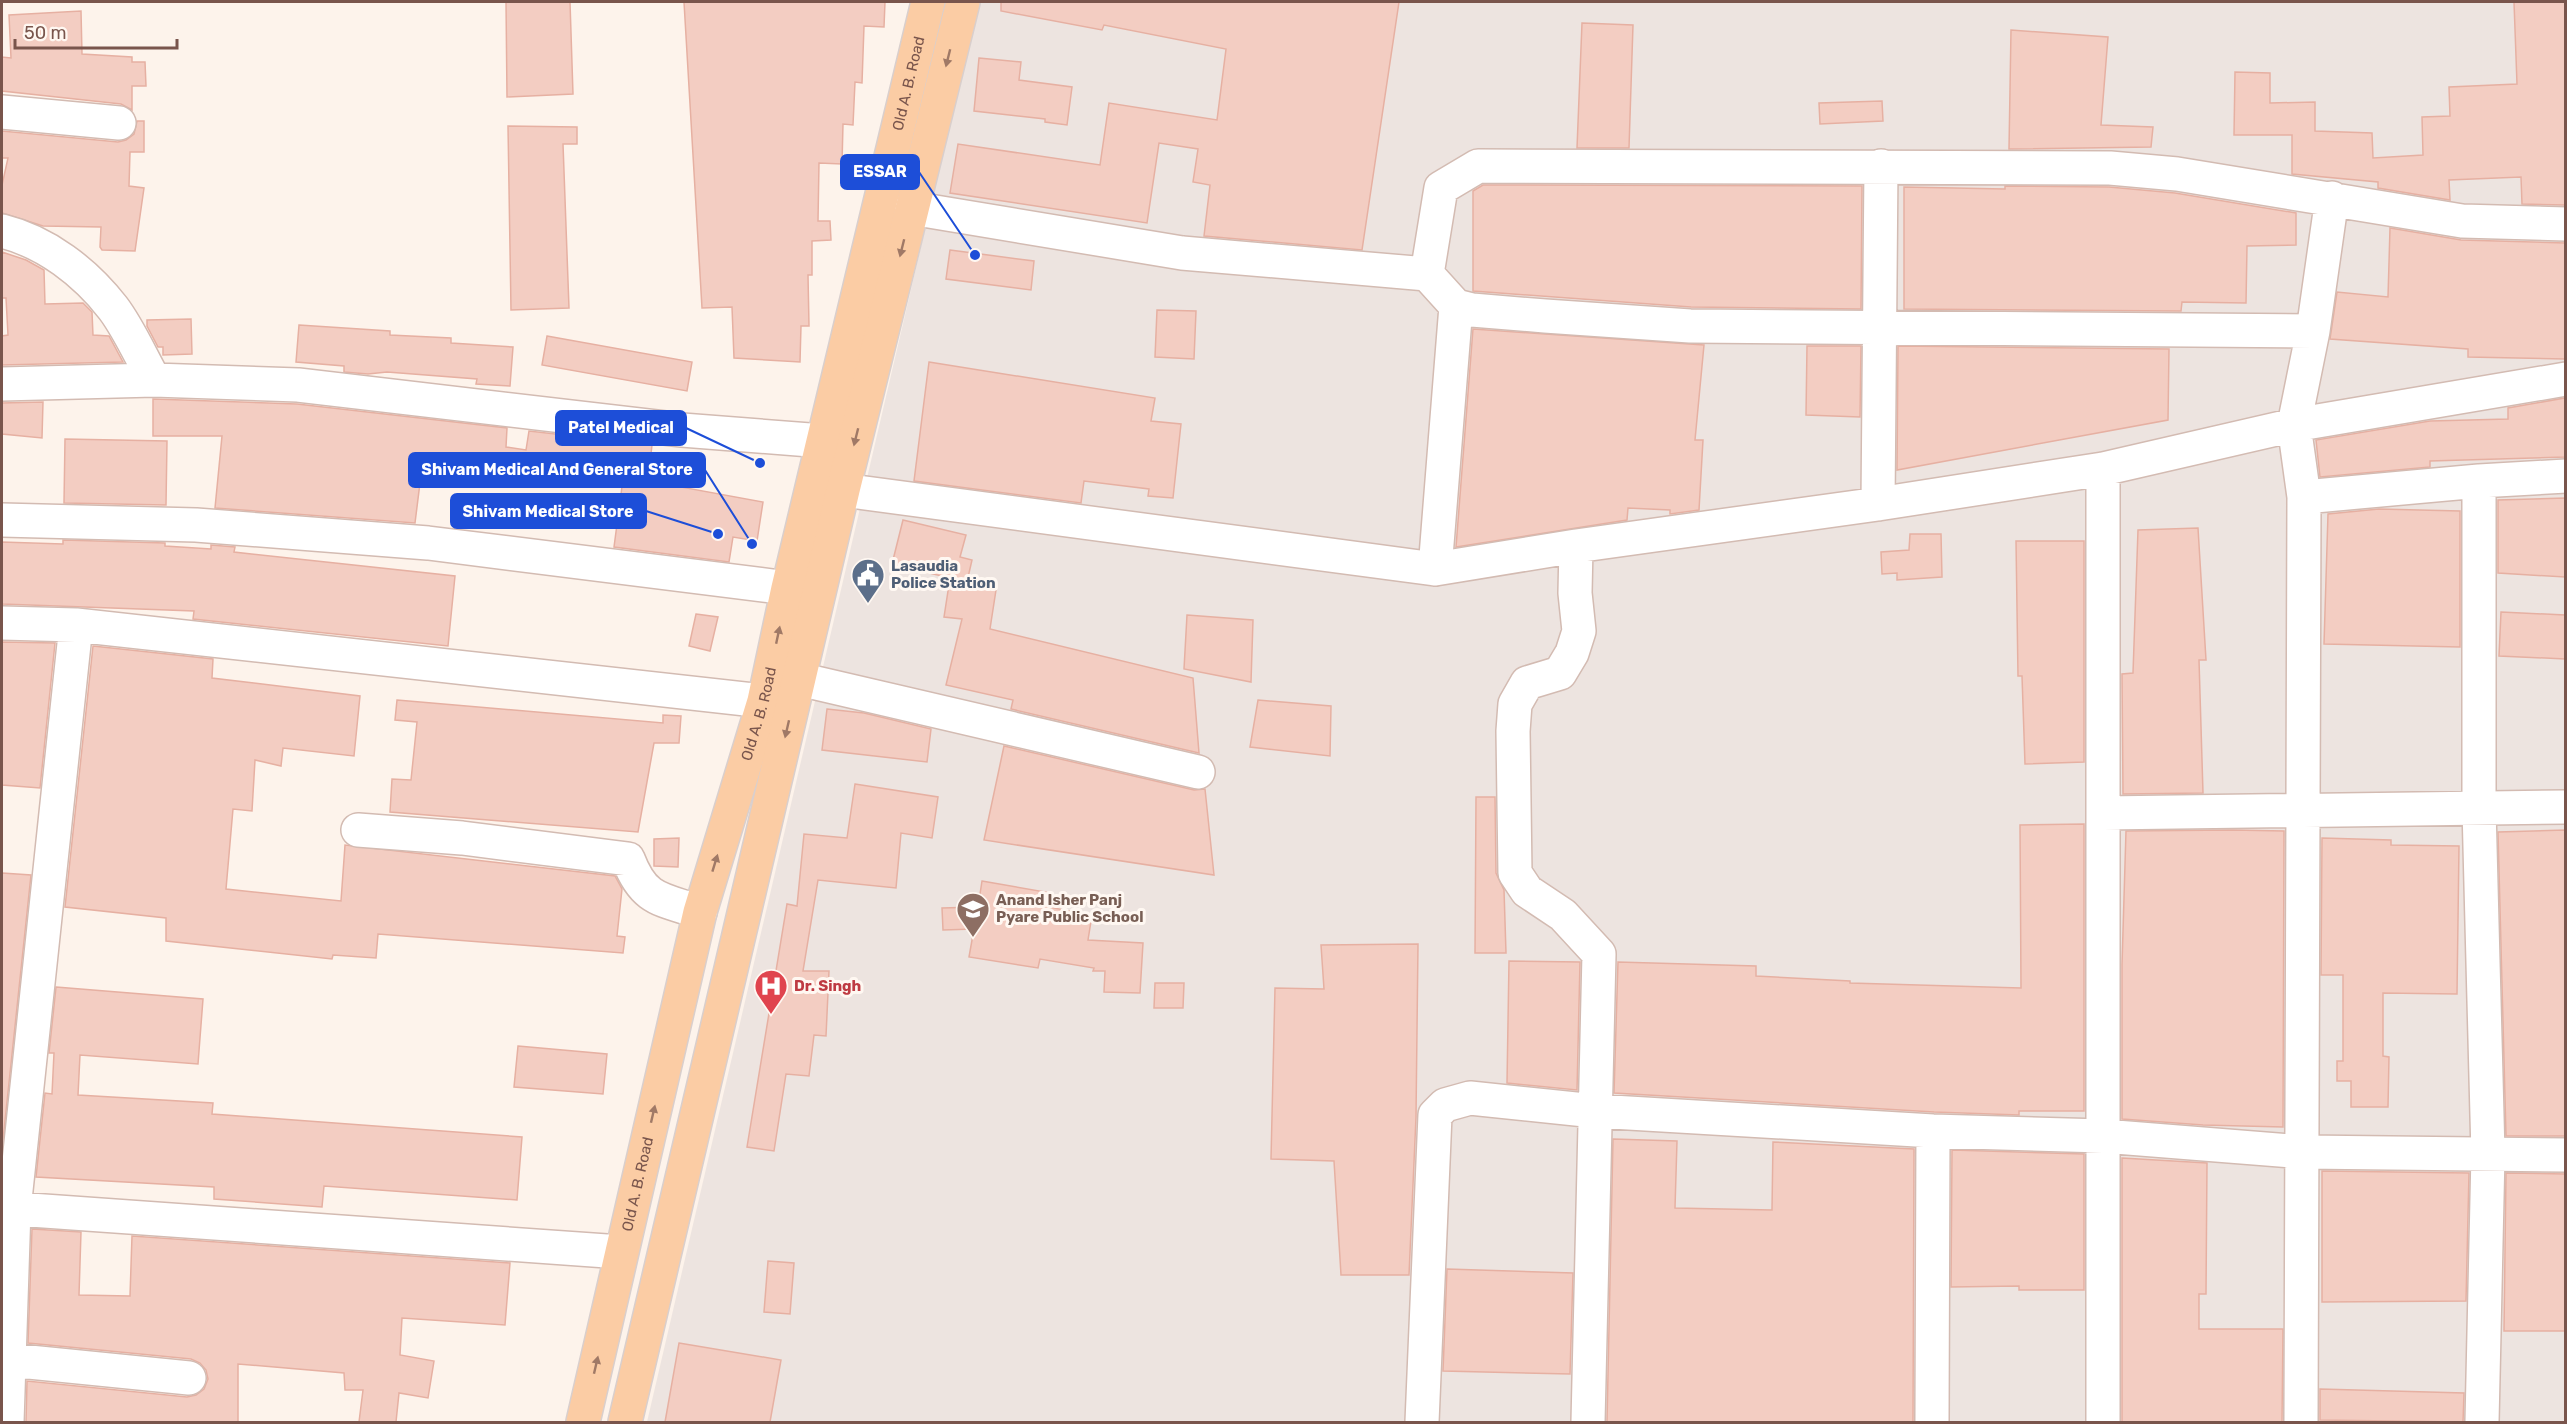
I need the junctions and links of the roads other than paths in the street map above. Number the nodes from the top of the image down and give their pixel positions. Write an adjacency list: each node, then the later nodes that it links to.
1 (928, 2): 18 (main road, Old A. B. Road)
2 (963, 2): 7 (main road, Old A. B. Road, one-way to 7)
3 (2, 112): 4 (street)
4 (118, 123)
5 (1881, 166): 6 (street); 10 (street); 12 (street)
6 (2332, 198): 8 (street); 13 (street)
7 (911, 208): 10 (street); 22 (main road, Old A. B. Road, one-way to 22)
8 (2565, 224)
9 (2, 231): 15 (street)
10 (1427, 274): 11 (street)
11 (1456, 306): 12 (street); 27 (street)
12 (1881, 327): 13 (street); 24 (street)
13 (2313, 331): 17 (street)
14 (2565, 379): 17 (street)
15 (154, 380): 16 (street); 18 (street)
16 (2, 384)
17 (2294, 425): 19 (street); 23 (street)
18 (823, 441): 28 (main road, Old A. B. Road)
19 (2103, 469): 24 (street); 37 (street)
20 (2565, 476): 21 (street)
21 (2479, 481): 23 (street); 35 (street)
22 (843, 490): 27 (street); 31 (main road, Old A. B. Road)
23 (2304, 497): 36 (street)
24 (1878, 504): 26 (street)
25 (2, 520): 28 (street)
26 (1576, 546): 27 (street); 40 (street)
27 (1435, 569)
28 (788, 588): 32 (main road, Old A. B. Road, one-way to 28)
29 (2, 623): 30 (street)
30 (76, 625): 32 (street); 46 (street)
31 (799, 679): 33 (street); 52 (main road, Old A. B. Road, one-way to 52)
32 (764, 701): 39 (main road, Old A. B. Road, one-way to 32)
33 (1198, 772)
34 (2565, 807): 35 (street)
35 (2480, 808): 36 (street); 44 (street)
36 (2303, 811): 37 (street); 43 (street)
37 (2103, 813): 42 (street)
38 (358, 830): 39 (street)
39 (700, 912): 47 (main road, Old A. B. Road, one-way to 39)
40 (1594, 1111): 41 (street); 53 (street); 54 (street)
41 (1933, 1131): 42 (street); 55 (street)
42 (2103, 1136): 43 (street); 56 (street)
43 (2304, 1152): 44 (street); 57 (street)
44 (2488, 1154): 45 (street); 58 (street)
45 (2565, 1155)
46 (8, 1209): 47 (street); 48 (street)
47 (621, 1252): 51 (main road, Old A. B. Road, one-way to 47)
48 (9, 1360): 49 (street); 50 (street)
49 (189, 1378)
50 (7, 1422)
51 (583, 1422)
52 (625, 1422)
53 (1422, 1422)
54 (1587, 1422)
55 (1932, 1422)
56 (2103, 1422)
57 (2301, 1422)
58 (2482, 1422)

